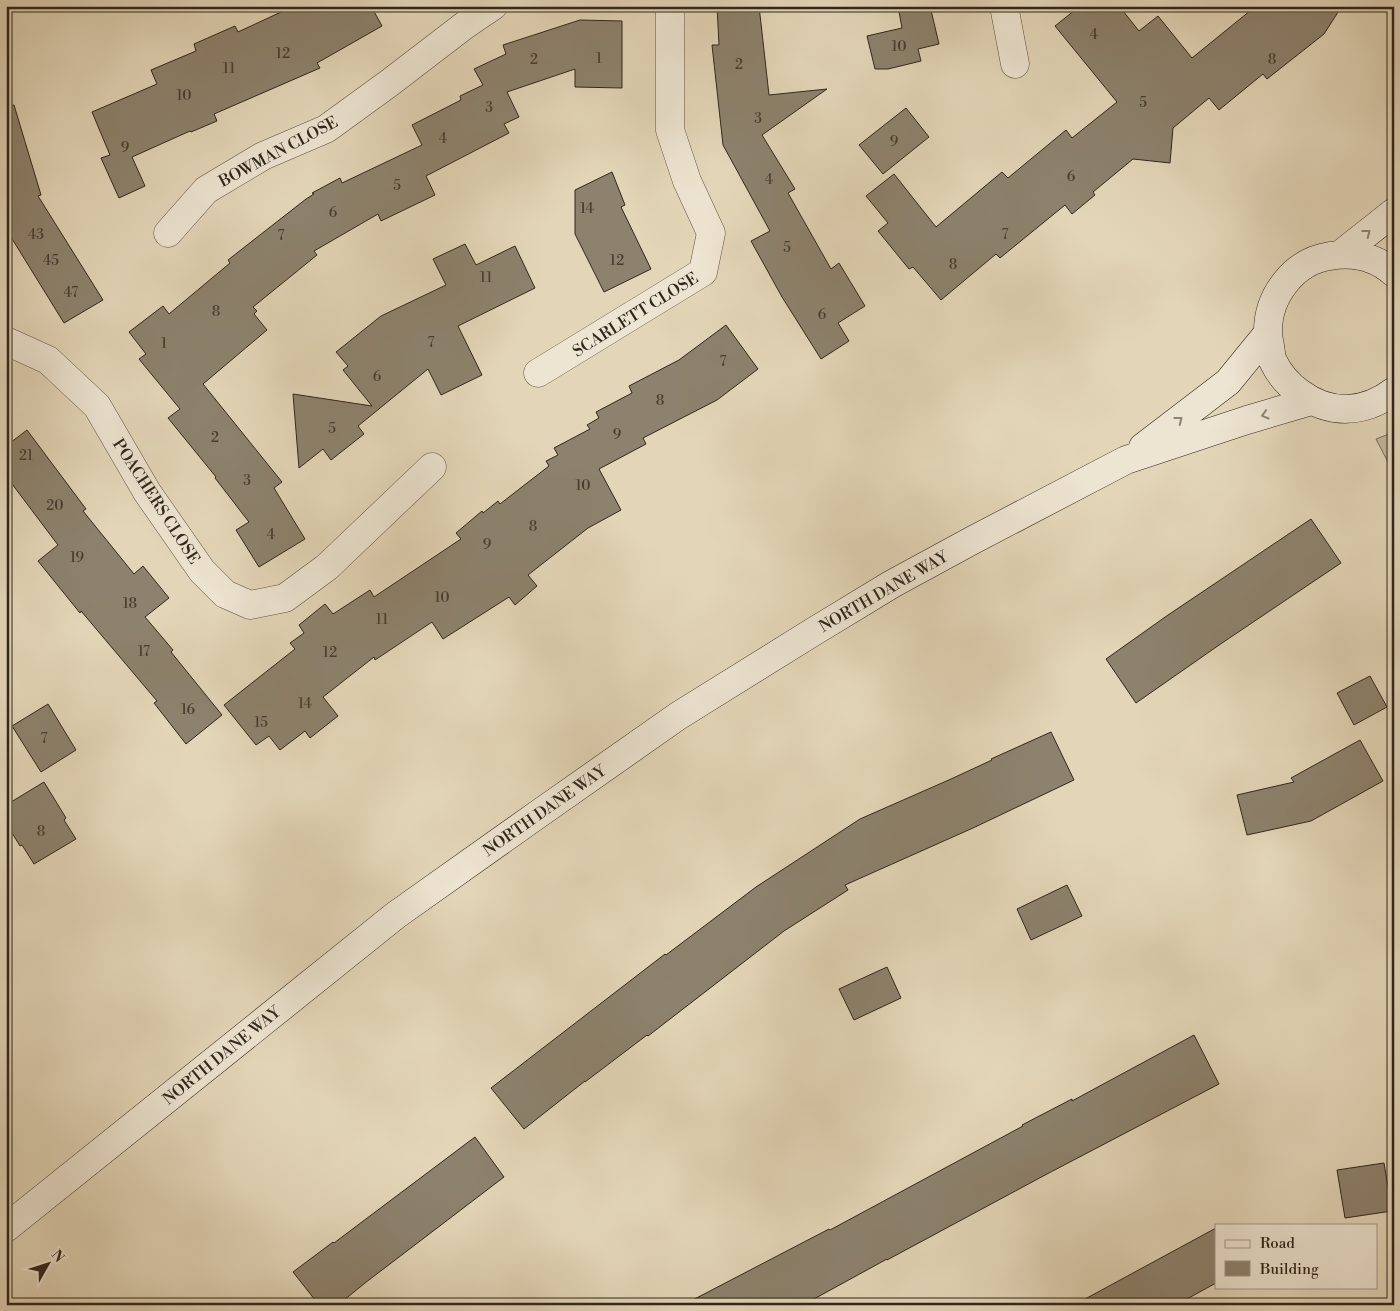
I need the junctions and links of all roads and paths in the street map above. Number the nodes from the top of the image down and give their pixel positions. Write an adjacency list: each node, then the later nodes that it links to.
1 (493, 6): 6 (street, BOWMAN CLOSE)
2 (670, 6): 11 (street, SCARLETT CLOSE)
3 (1004, 6): 4 (street)
4 (1015, 64)
5 (1394, 212): 7 (street, one-way to 5)
6 (168, 233)
7 (1341, 254): 8 (street); 9 (street)
8 (1394, 273)
9 (1268, 333): 13 (street); 14 (street, NORTH DANE WAY, one-way to 9)
10 (6, 341): 15 (street, POACHERS CLOSE)
11 (538, 373)
12 (1394, 391): 13 (street)
13 (1311, 401): 14 (street, NORTH DANE WAY, one-way to 14)
14 (1126, 460): 16 (street, NORTH DANE WAY)
15 (432, 468)
16 (6, 1228)

